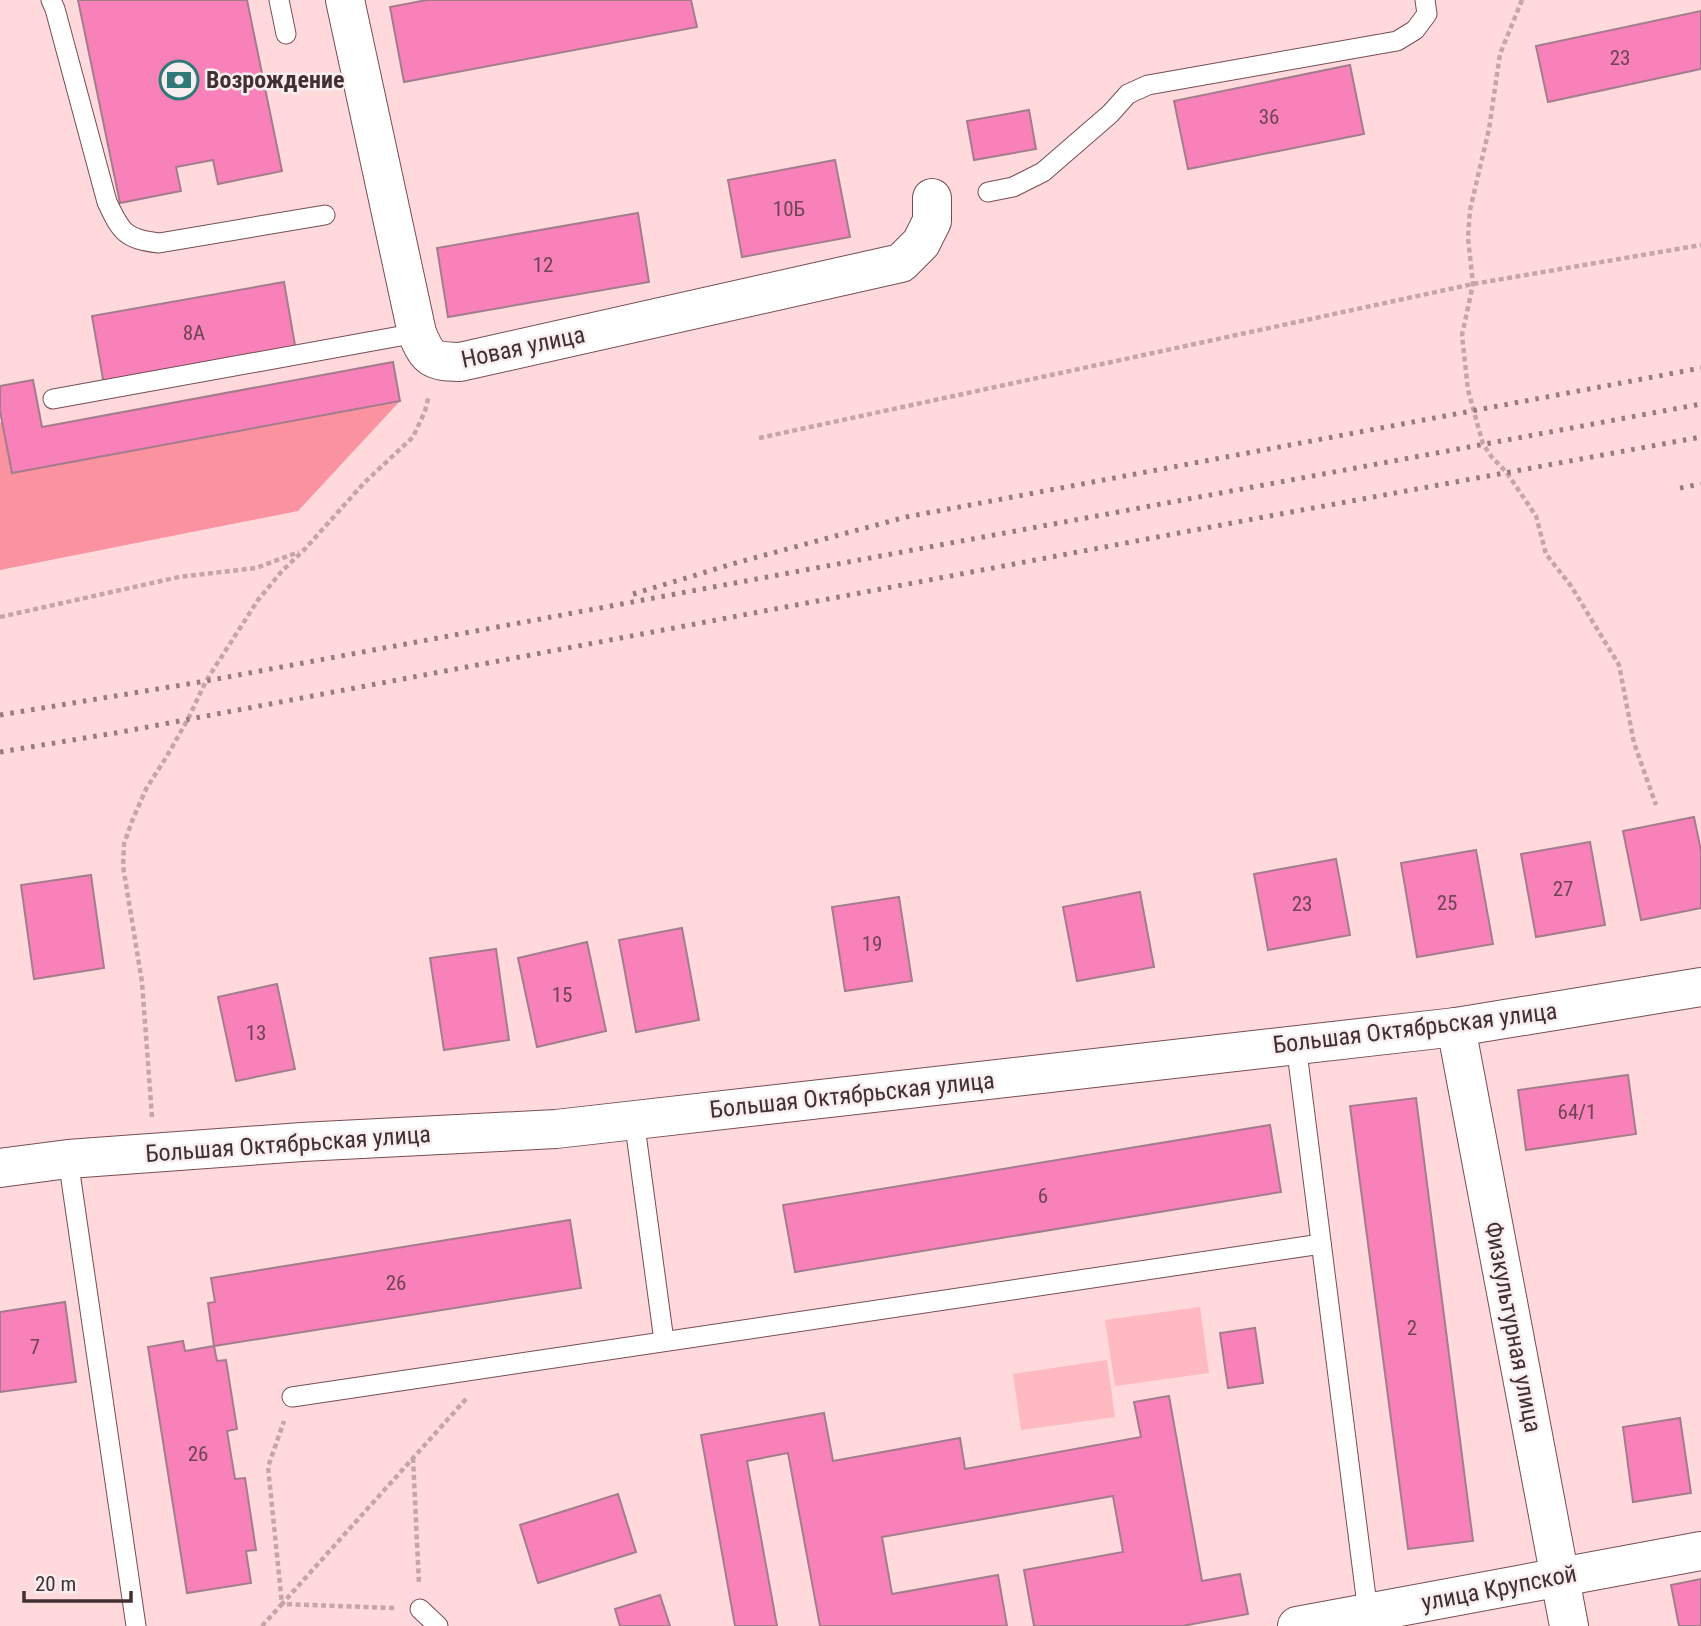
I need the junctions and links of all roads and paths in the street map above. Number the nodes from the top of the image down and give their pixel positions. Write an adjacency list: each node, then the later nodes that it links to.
1 (51, 0): 9 (lane)
2 (279, 0): 6 (lane)
3 (345, 0): 12 (street)
4 (1425, 0): 7 (lane)
5 (1522, 0): 11 (path)
6 (286, 34)
7 (988, 192)
8 (932, 198): 12 (street, Новая улица)
9 (325, 215)
10 (1701, 245): 11 (path)
11 (1473, 284): 14 (path); 17 (path)
12 (425, 346): 13 (lane); 15 (path)
13 (53, 399)
14 (759, 438)
15 (304, 550): 16 (path); 22 (path)
16 (0, 617)
17 (1656, 805)
18 (1701, 987): 19 (street, Большая Октябрьская улица)
19 (1456, 1027): 20 (street, Большая Октябрьская улица); 31 (street, Физкультурная улица)
20 (1296, 1044): 21 (street, Большая Октябрьская улица); 25 (lane)
21 (634, 1119): 22 (street, Большая Октябрьская улица); 26 (lane)
22 (155, 1152): 23 (street, Большая Октябрьская улица)
23 (68, 1159): 24 (street, Большая Октябрьская улица); 35 (lane)
24 (0, 1168)
25 (1321, 1244): 26 (lane); 34 (lane)
26 (664, 1341): 27 (lane)
27 (495, 1367): 28 (lane); 29 (path)
28 (292, 1397): 32 (path)
29 (413, 1458): 32 (path); 33 (path)
30 (1701, 1552): 31 (street, улица Крупской)
31 (1560, 1576): 34 (street, улица Крупской); 39 (street, Физкультурная улица)
32 (282, 1604): 33 (path); 36 (path)
33 (420, 1609): 37 (lane)
34 (1368, 1613): 38 (street, улица Крупской)
35 (136, 1626)
36 (262, 1626)
37 (438, 1626)
38 (1297, 1626)
39 (1569, 1626)

